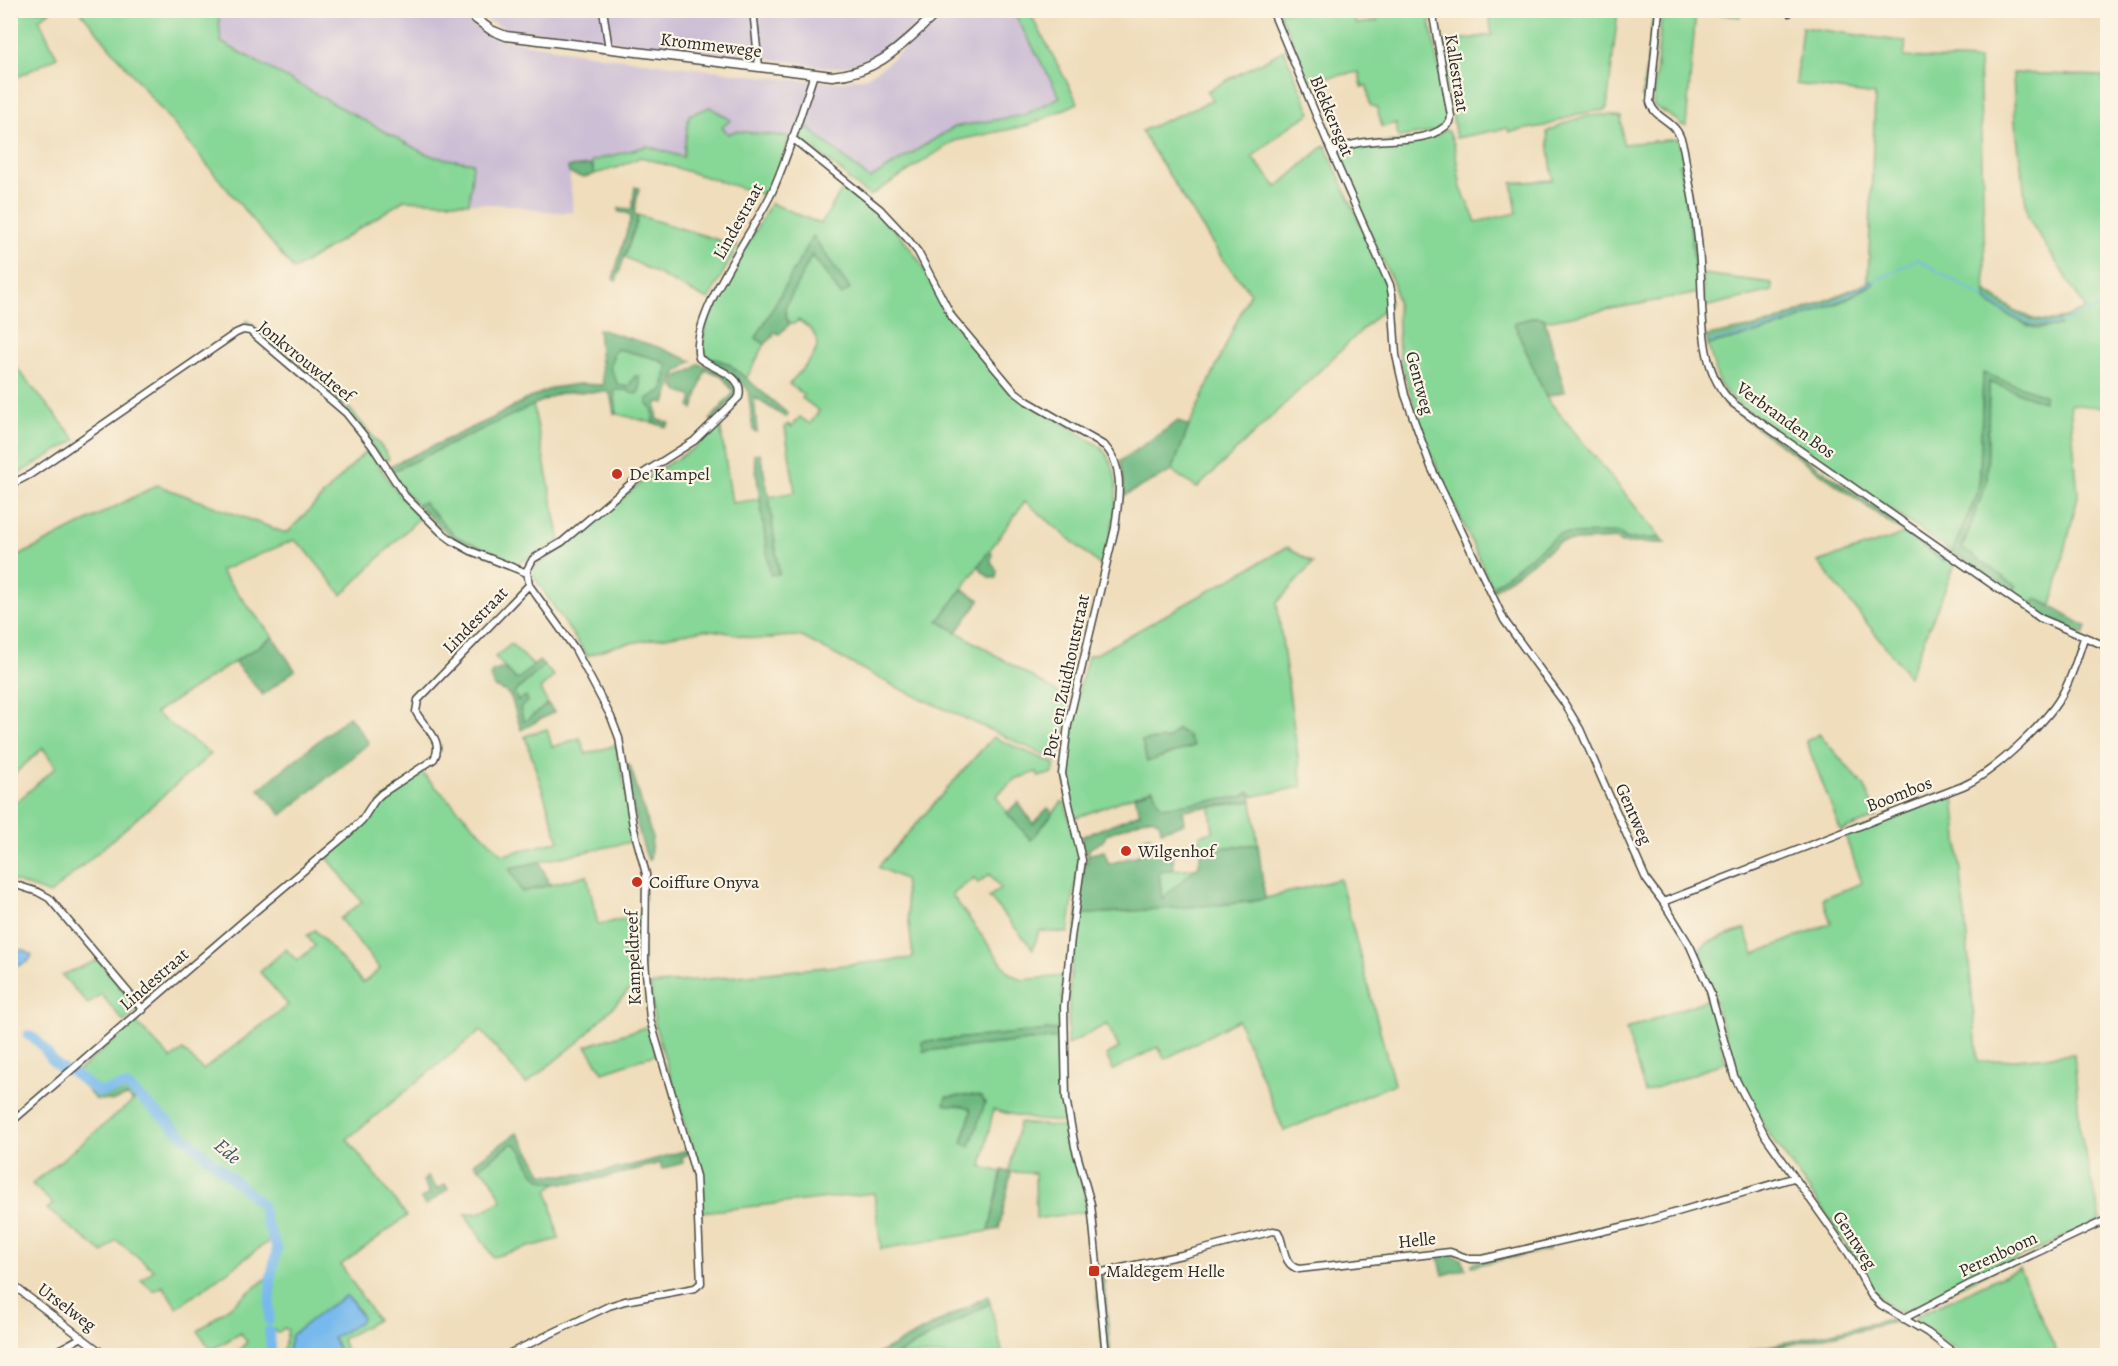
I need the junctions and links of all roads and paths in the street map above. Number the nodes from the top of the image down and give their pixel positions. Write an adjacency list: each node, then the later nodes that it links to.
1 (465, 10): 8 (street, Krommewege)
2 (603, 10): 8 (street)
3 (753, 10): 9 (street)
4 (940, 10): 10 (street, Krommewege)
5 (1272, 10): 12 (street, Blekkersgat)
6 (1432, 10): 12 (street, Kallestraat)
7 (1659, 10): 17 (street, Verbranden Bos)
8 (609, 49): 9 (street, Krommewege)
9 (759, 67): 10 (street, Krommewege)
10 (814, 74): 11 (street, Lindestraat)
11 (792, 138): 15 (street, Lindestraat); 25 (street, Pot- en Zuidhoutstraat)
12 (1332, 153): 13 (street, Blekkersgat)
13 (1366, 232): 20 (street, Gentweg)
14 (10, 485): 15 (street, Jonkvrouwdreef)
15 (527, 573): 16 (street, Lindestraat)
16 (529, 585): 21 (street, Lindestraat); 31 (street, Kampeldreef)
17 (2084, 638): 18 (street, Verbranden Bos); 20 (street, Boombos)
18 (2108, 647)
19 (10, 883): 21 (street)
20 (1663, 902): 23 (street, Gentweg)
21 (143, 1010): 22 (street, Lindestraat)
22 (10, 1124)
23 (1793, 1178): 25 (street, Helle); 27 (street, Gentweg)
24 (2108, 1219): 27 (street, Perenboom)
25 (1098, 1273): 32 (street, Pot- en Zuidhoutstraat)
26 (10, 1283): 28 (street, Urselweg)
27 (1903, 1319): 33 (street, Gentweg)
28 (82, 1337): 29 (street); 30 (street, Urselweg)
29 (48, 1356)
30 (106, 1356)
31 (504, 1356)
32 (1106, 1356)
33 (1958, 1356)

